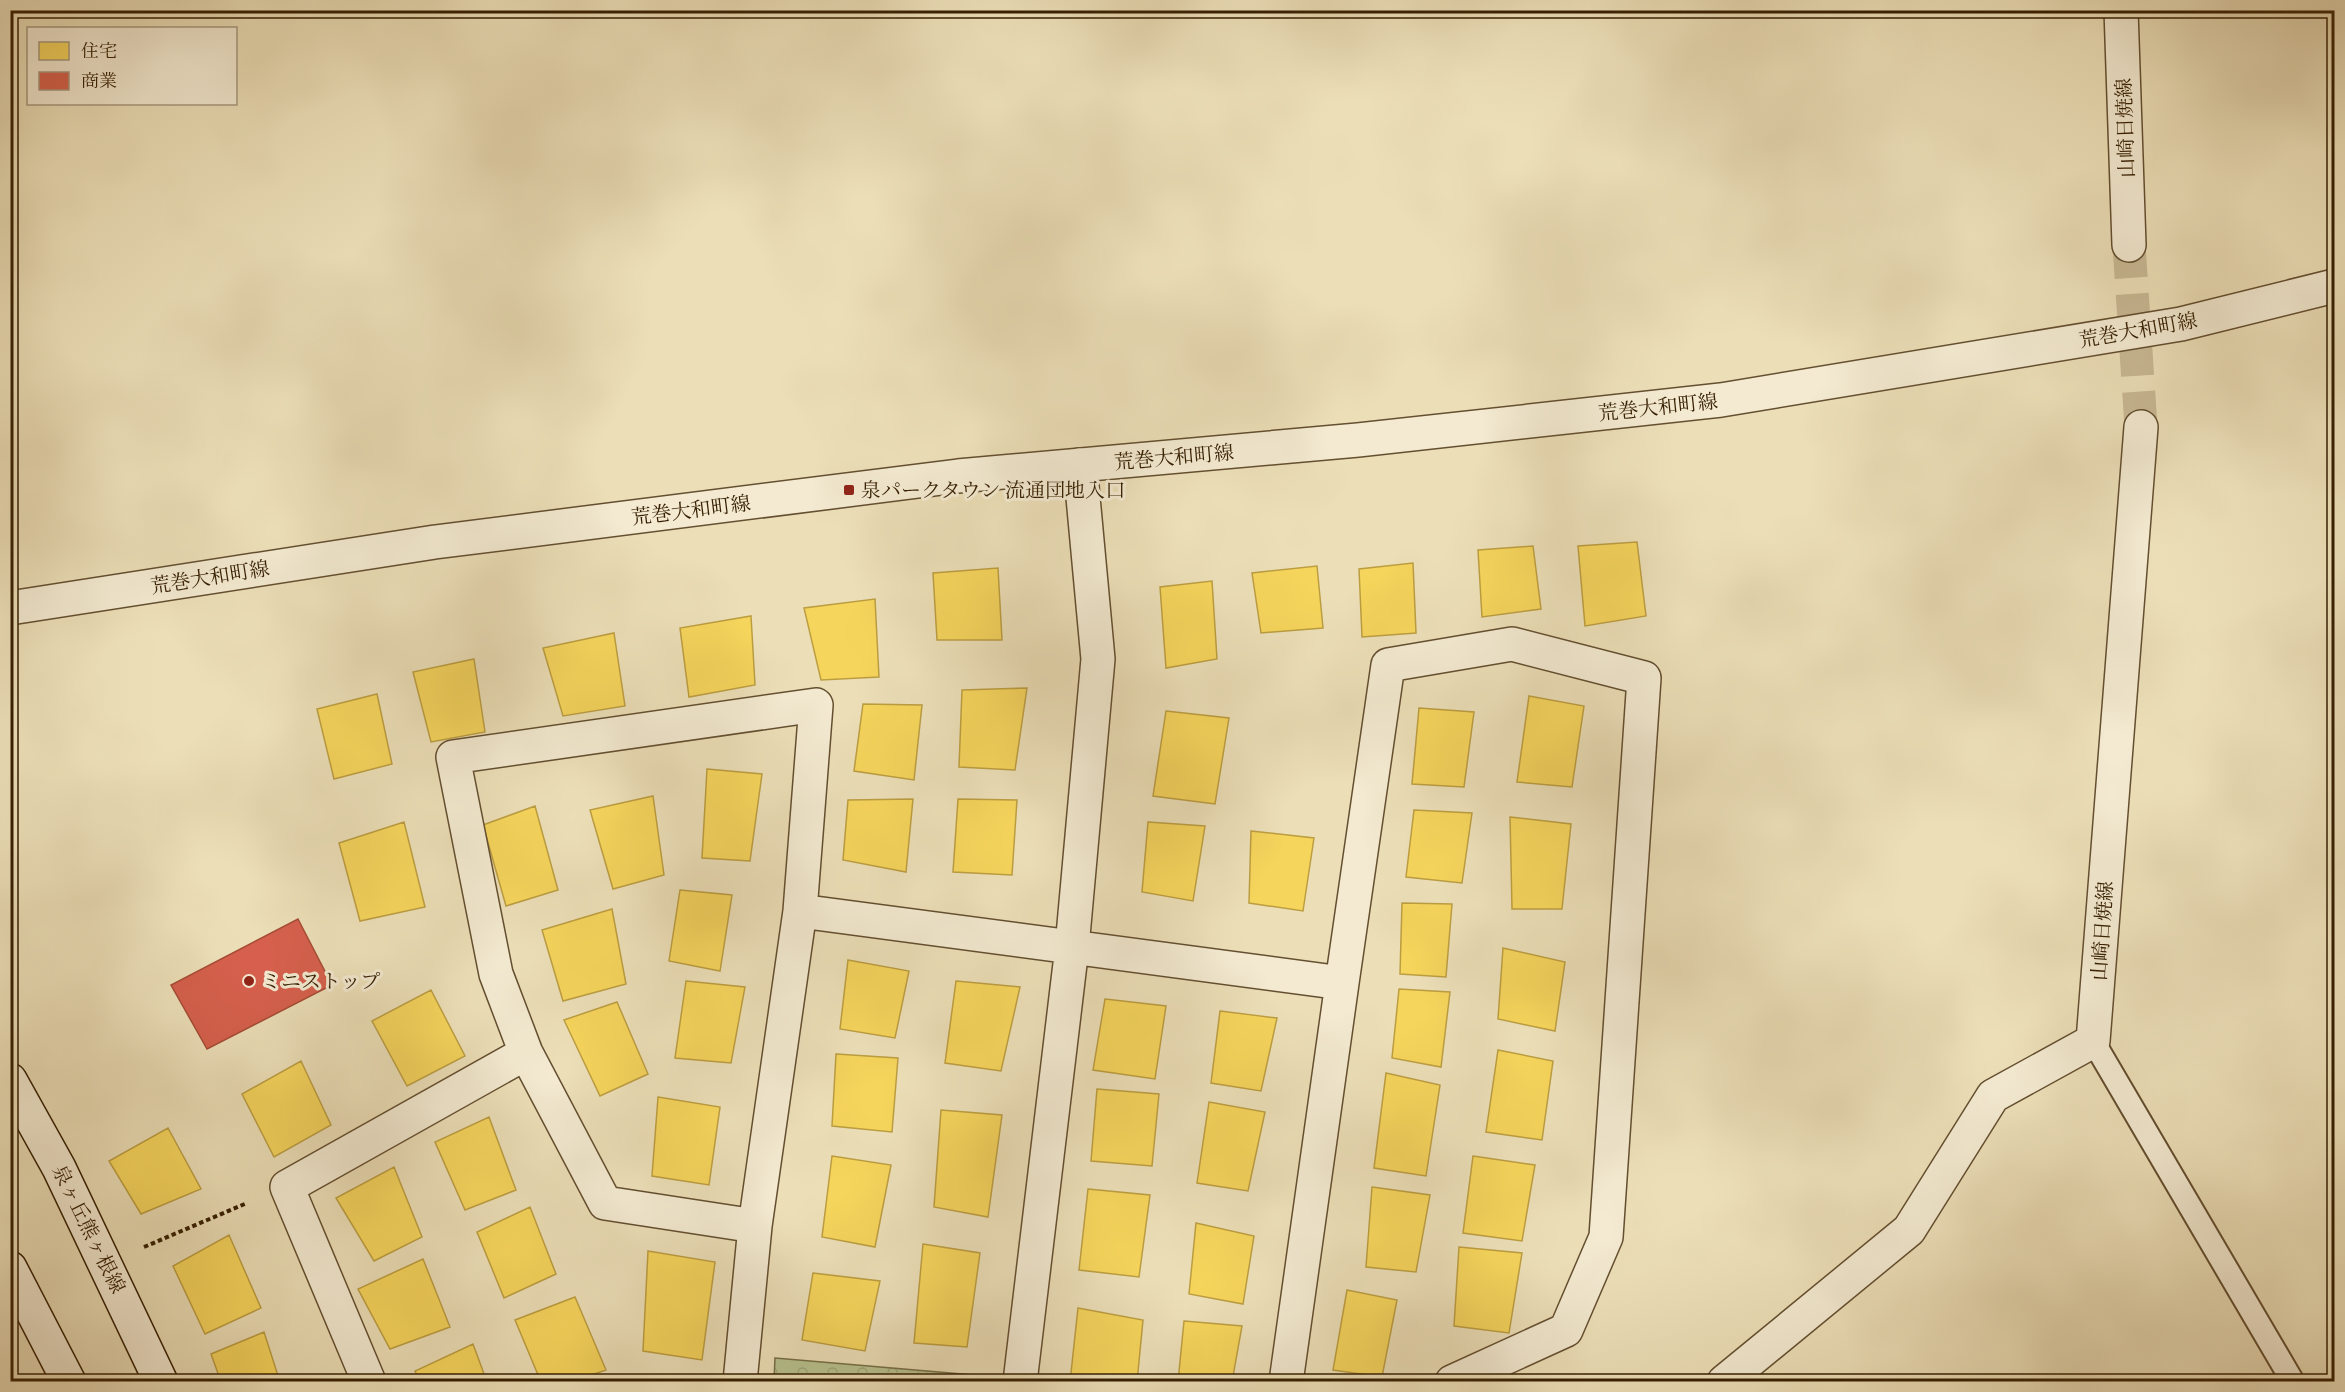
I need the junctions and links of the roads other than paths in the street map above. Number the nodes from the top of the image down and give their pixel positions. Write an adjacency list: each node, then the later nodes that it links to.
1 (2121, 10): 2 (street, 山崎日焼線)
2 (2129, 245)
3 (2334, 286): 5 (street, 荒巻大和町線)
4 (2141, 428): 10 (street, 山崎日焼線)
5 (1080, 465): 6 (street, 荒巻大和町線); 8 (street)
6 (10, 608)
7 (800, 911): 8 (street); 11 (street); 13 (street)
8 (1072, 947): 9 (street); 19 (street)
9 (1342, 983): 20 (street); 21 (street)
10 (2093, 1041): 22 (street); 23 (lane)
11 (526, 1053): 13 (street); 17 (street)
12 (10, 1080): 16 (street, 泉ヶ丘熊ヶ根線)
13 (755, 1226): 18 (street)
14 (10, 1268): 15 (street)
15 (69, 1382)
16 (161, 1382)
17 (369, 1382)
18 (740, 1382)
19 (1020, 1382)
20 (1286, 1382)
21 (1452, 1382)
22 (1724, 1382)
23 (2293, 1382)

